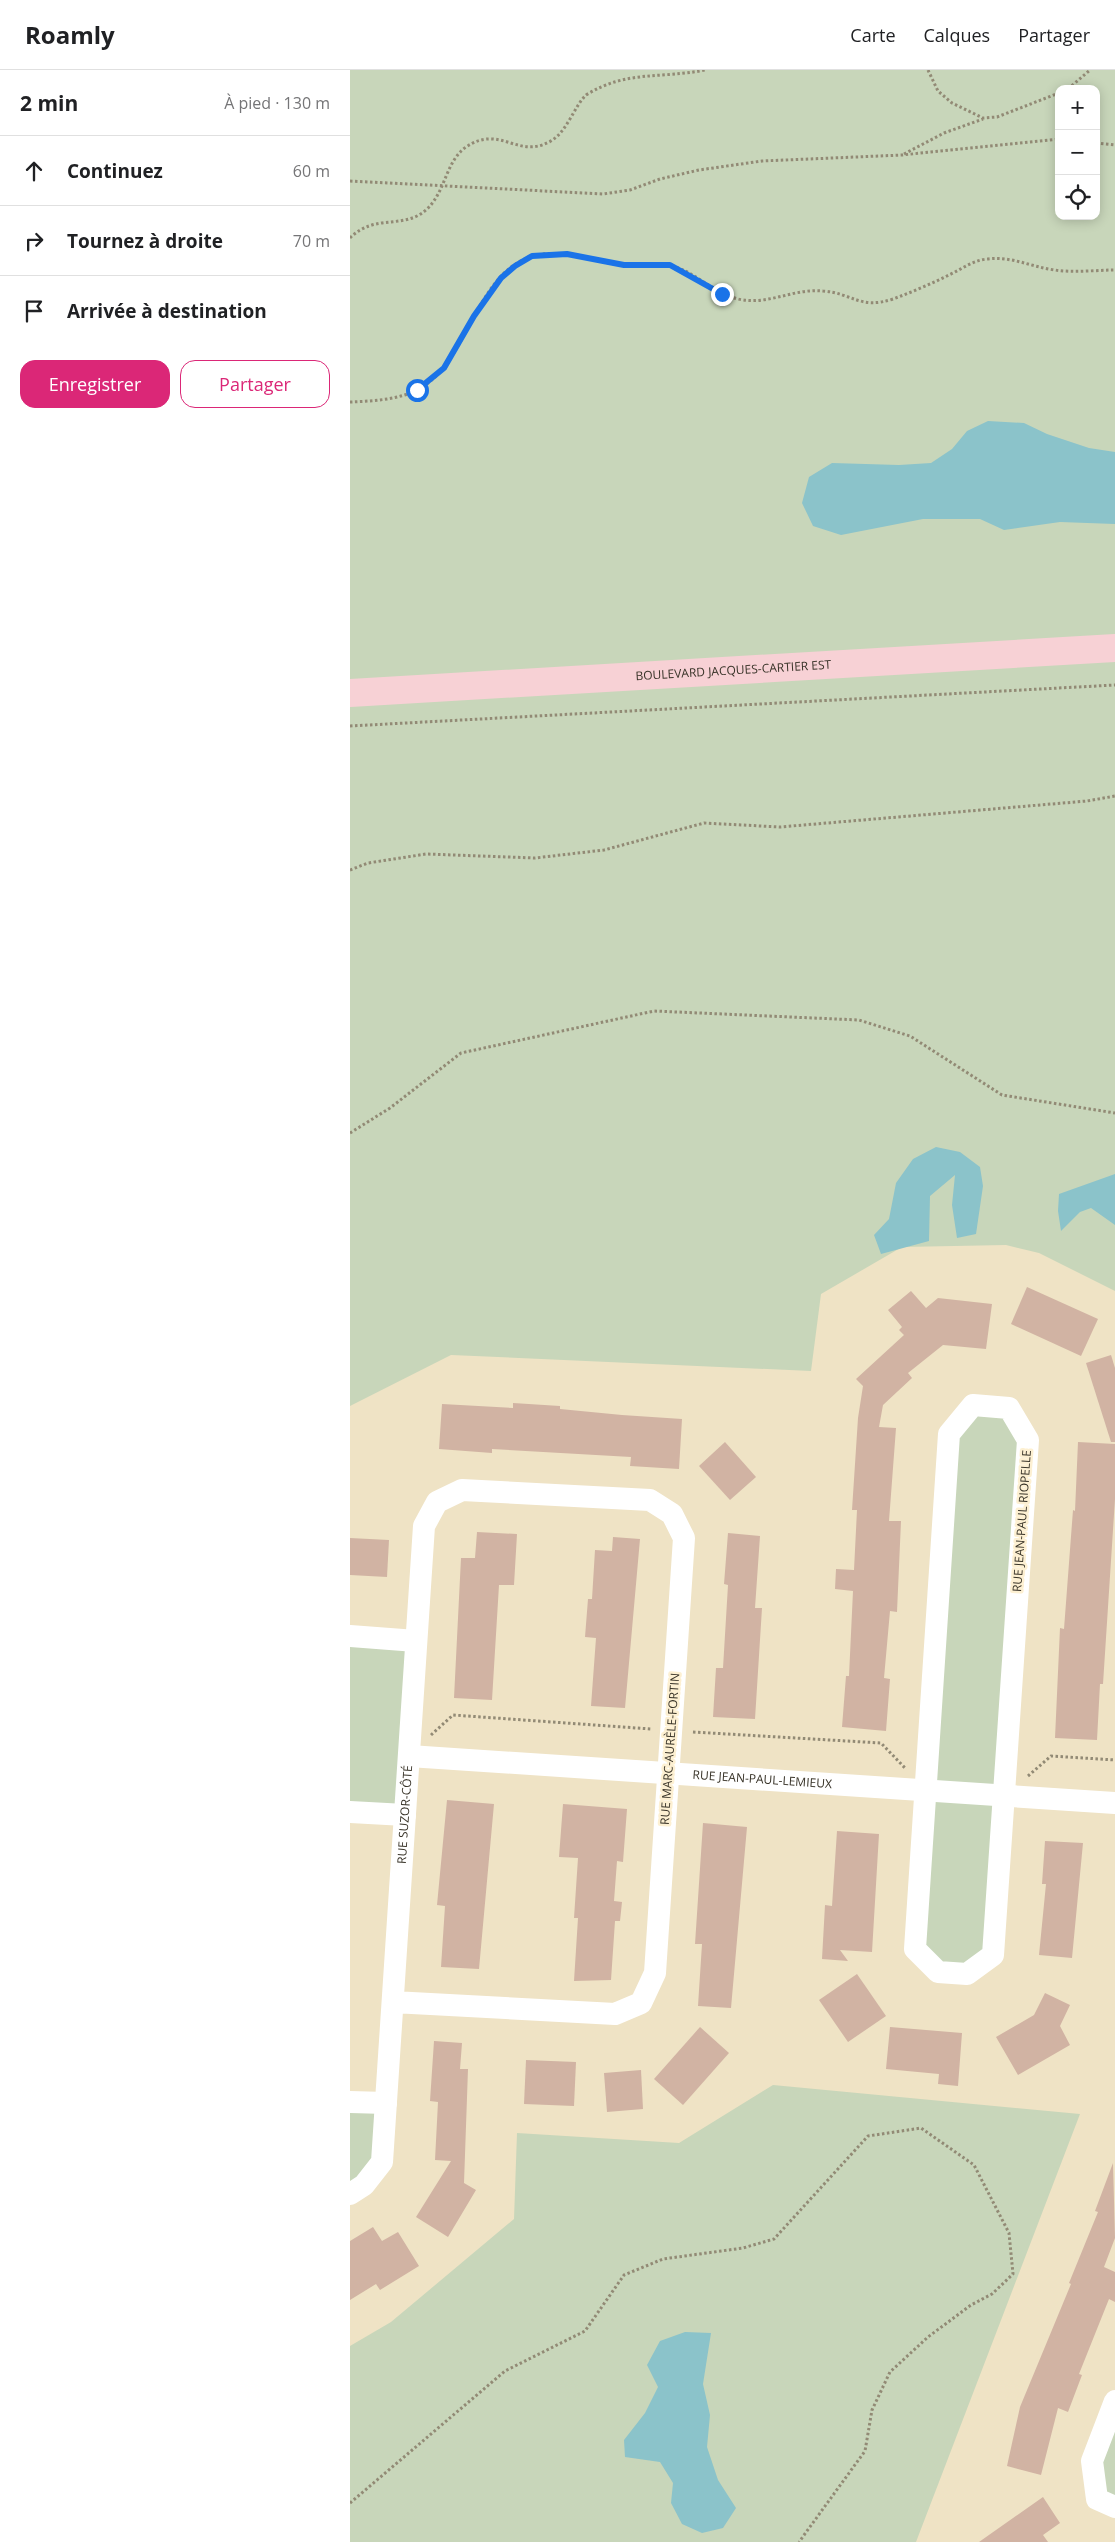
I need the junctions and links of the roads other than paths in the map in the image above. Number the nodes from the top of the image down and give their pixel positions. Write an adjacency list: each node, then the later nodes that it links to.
1 (1115, 648): 2 (main road, BOULEVARD JACQUES-CARTIER EST)
2 (350, 694)
3 (424, 1526): 5 (street, RUE SUZOR-CÔTÉ); 7 (street, RUE MARC-AURÈLE-FORTIN)
4 (350, 1636): 5 (street)
5 (416, 1641): 6 (street, RUE SUZOR-CÔTÉ)
6 (409, 1756): 7 (street, RUE JEAN-PAUL-LEMIEUX); 12 (street, RUE SUZOR-CÔTÉ)
7 (668, 1773): 8 (street, RUE JEAN-PAUL-LEMIEUX); 13 (street, RUE MARC-AURÈLE-FORTIN)
8 (926, 1790): 9 (street, RUE JEAN-PAUL-LEMIEUX); 9 (street, RUE JEAN-PAUL RIOPELLE); 9 (street, RUE JEAN-PAUL RIOPELLE)
9 (1004, 1796): 10 (street, RUE JEAN-PAUL-LEMIEUX)
10 (1115, 1803)
11 (350, 1812): 12 (street)
12 (405, 1815): 13 (street, RUE SUZOR-CÔTÉ)
13 (393, 2002): 15 (street, RUE SUZOR-CÔTÉ)
14 (350, 2102): 15 (street)
15 (386, 2103): 16 (street, RUE SUZOR-CÔTÉ)
16 (350, 2194)
17 (1115, 2401): 18 (street)
18 (1115, 2507)

